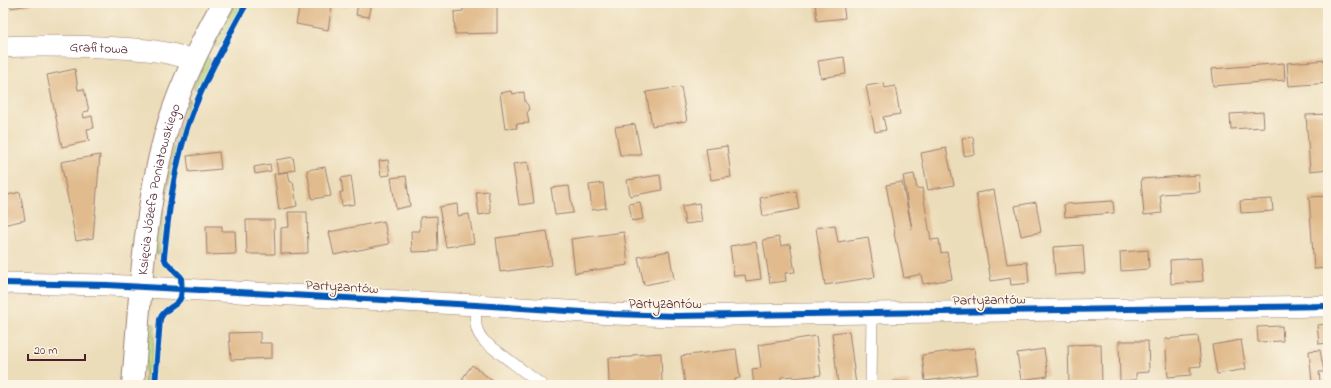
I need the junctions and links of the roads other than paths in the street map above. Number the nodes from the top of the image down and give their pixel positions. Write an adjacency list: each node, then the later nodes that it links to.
1 (223, 3): 3 (street, Księcia Józefa Poniatowskiego)
2 (3, 46): 3 (street, Grafitowa)
3 (192, 60): 5 (street, Księcia Józefa Poniatowskiego)
4 (3, 283): 5 (street, Partyzantów)
5 (142, 287): 6 (street, Partyzantów); 9 (street, Księcia Józefa Poniatowskiego)
6 (476, 305): 8 (street, Partyzantów); 10 (lane)
7 (1328, 306): 8 (street, Partyzantów)
8 (872, 313): 11 (lane)
9 (133, 385)
10 (542, 385)
11 (871, 385)

